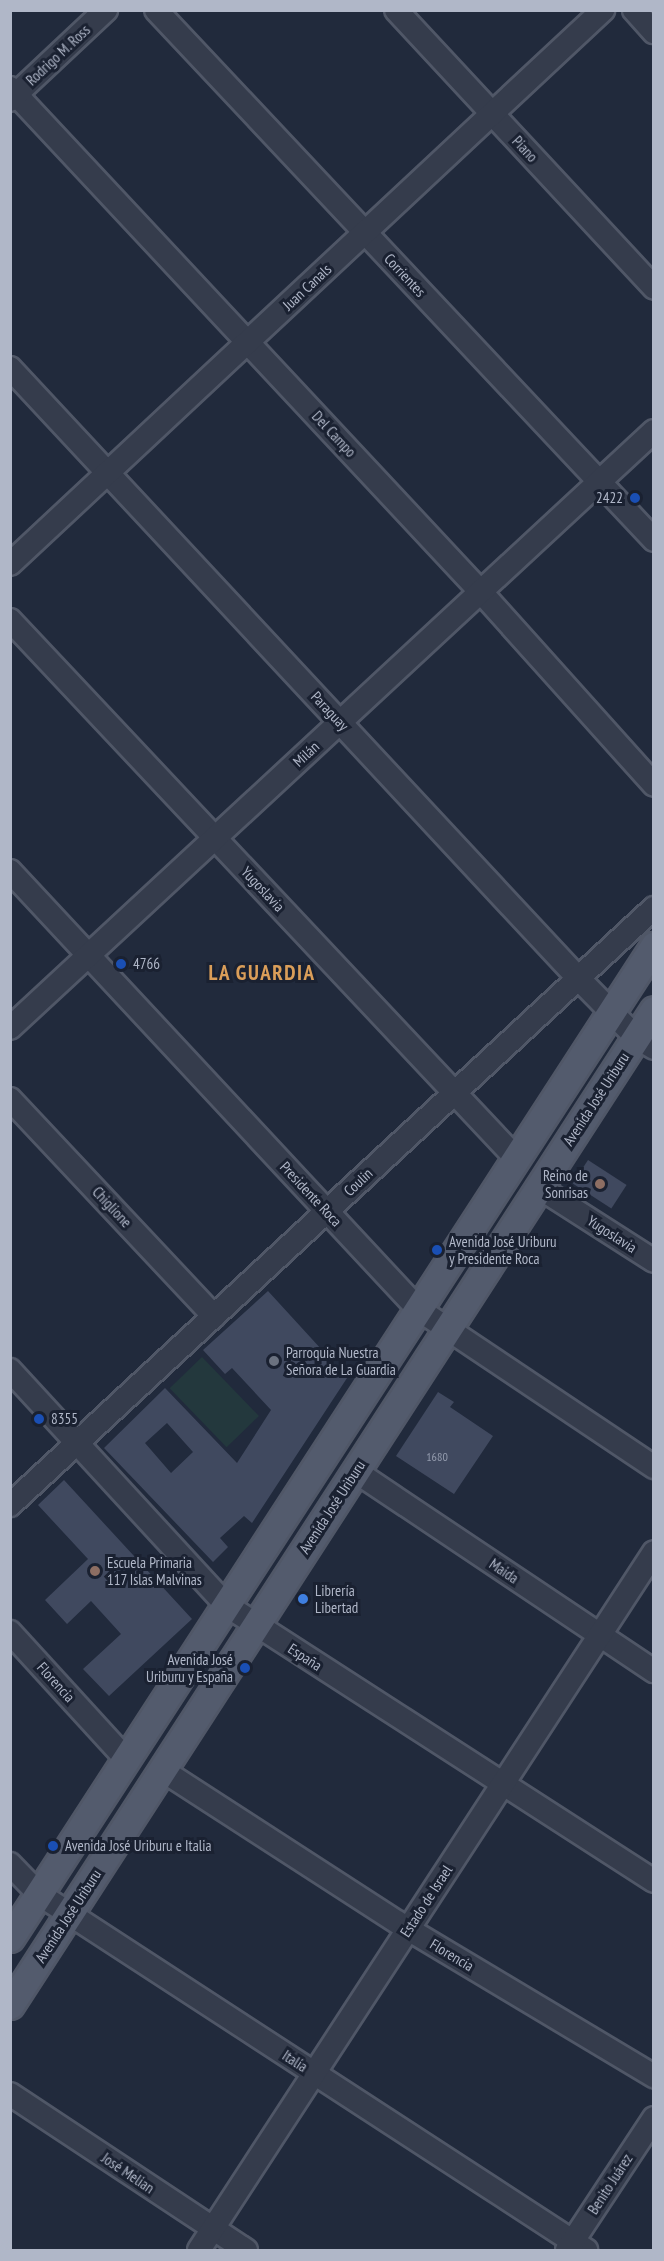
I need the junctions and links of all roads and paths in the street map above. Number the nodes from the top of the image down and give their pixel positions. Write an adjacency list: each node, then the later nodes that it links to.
1 (106, 10): 7 (street, Rodrigo M. Ross)
2 (156, 10): 9 (street, Corrientes)
3 (396, 10): 8 (street, Piano)
4 (603, 10): 8 (street, Juan Canals)
5 (634, 10): 6 (street)
6 (654, 32)
7 (12, 94): 11 (street, Del Campo)
8 (492, 114): 9 (street, Juan Canals); 10 (street, Piano)
9 (365, 233): 11 (street, Juan Canals); 15 (street, Corrientes)
10 (654, 288)
11 (248, 342): 14 (street, Juan Canals); 18 (street, Del Campo)
12 (10, 368): 14 (street, Paraguay)
13 (654, 431): 15 (street, Milán)
14 (108, 473): 17 (street, Juan Canals); 20 (street, Paraguay)
15 (599, 482): 16 (street, Corrientes); 18 (street, Milán)
16 (654, 540)
17 (10, 564)
18 (481, 592): 20 (street, Milán); 21 (street, Del Campo)
19 (10, 620): 22 (street, Yugoslavia)
20 (340, 722): 22 (street, Milán); 27 (street, Paraguay)
21 (654, 785)
22 (216, 838): 26 (street, Milán); 32 (street, Yugoslavia)
23 (10, 871): 26 (street, Presidente Roca)
24 (654, 909): 27 (street, Coulin)
25 (654, 946): 29 (main road)
26 (89, 955): 30 (street, Milán); 36 (street, Presidente Roca)
27 (578, 978): 29 (street, Paraguay); 32 (street, Coulin)
28 (654, 1010): 31 (main road, Avenida José Uriburu)
29 (611, 1012): 31 (street, Paraguay); 34 (main road)
30 (10, 1028)
31 (645, 1043): 35 (main road, Avenida José Uriburu)
32 (455, 1093): 34 (street, Yugoslavia); 36 (street, Coulin)
33 (10, 1099): 39 (street, Chiglione)
34 (516, 1158): 38 (main road)
35 (540, 1188): 37 (street, Yugoslavia); 40 (main road, Avenida José Uriburu)
36 (327, 1211): 38 (street, Presidente Roca); 39 (street, Coulin)
37 (654, 1261)
38 (418, 1309): 40 (street, Presidente Roca); 47 (main road)
39 (214, 1316): 42 (street, Coulin)
40 (447, 1328): 43 (street, Presidente Roca); 44 (main road, Avenida José Uriburu)
41 (10, 1370): 42 (street, España)
42 (76, 1444): 45 (street, Coulin); 47 (street, España)
43 (654, 1467)
44 (355, 1471): 48 (main road, Avenida José Uriburu); 50 (street, Maida)
45 (10, 1505)
46 (654, 1552): 50 (street, Estado de Israel)
47 (226, 1605): 48 (street, España); 52 (main road)
48 (255, 1624): 53 (main road, Avenida José Uriburu); 54 (street, España)
49 (10, 1632): 52 (street, Florencia)
50 (600, 1635): 51 (street, Maida); 54 (street, Estado de Israel)
51 (654, 1671)
52 (126, 1759): 57 (main road)
53 (162, 1770): 58 (main road, Avenida José Uriburu); 59 (street, Florencia)
54 (502, 1784): 56 (street, España); 59 (street, Estado de Israel)
55 (10, 1864): 57 (street, Italia)
56 (654, 1881)
57 (39, 1894): 58 (street, Italia); 60 (main road)
58 (69, 1914): 61 (main road, Avenida José Uriburu); 62 (street, Italia)
59 (408, 1929): 62 (street, Estado de Israel); 63 (street, Florencia)
60 (10, 1938)
61 (10, 2005)
62 (314, 2073): 66 (street, Estado de Israel); 67 (street, Italia)
63 (654, 2076)
64 (10, 2094): 66 (street, José Melian)
65 (654, 2118): 67 (street, Benito Juárez)
66 (213, 2229): 68 (street, Estado de Israel); 69 (street, José Melian)
67 (575, 2248)
68 (199, 2250)
69 (246, 2250)

